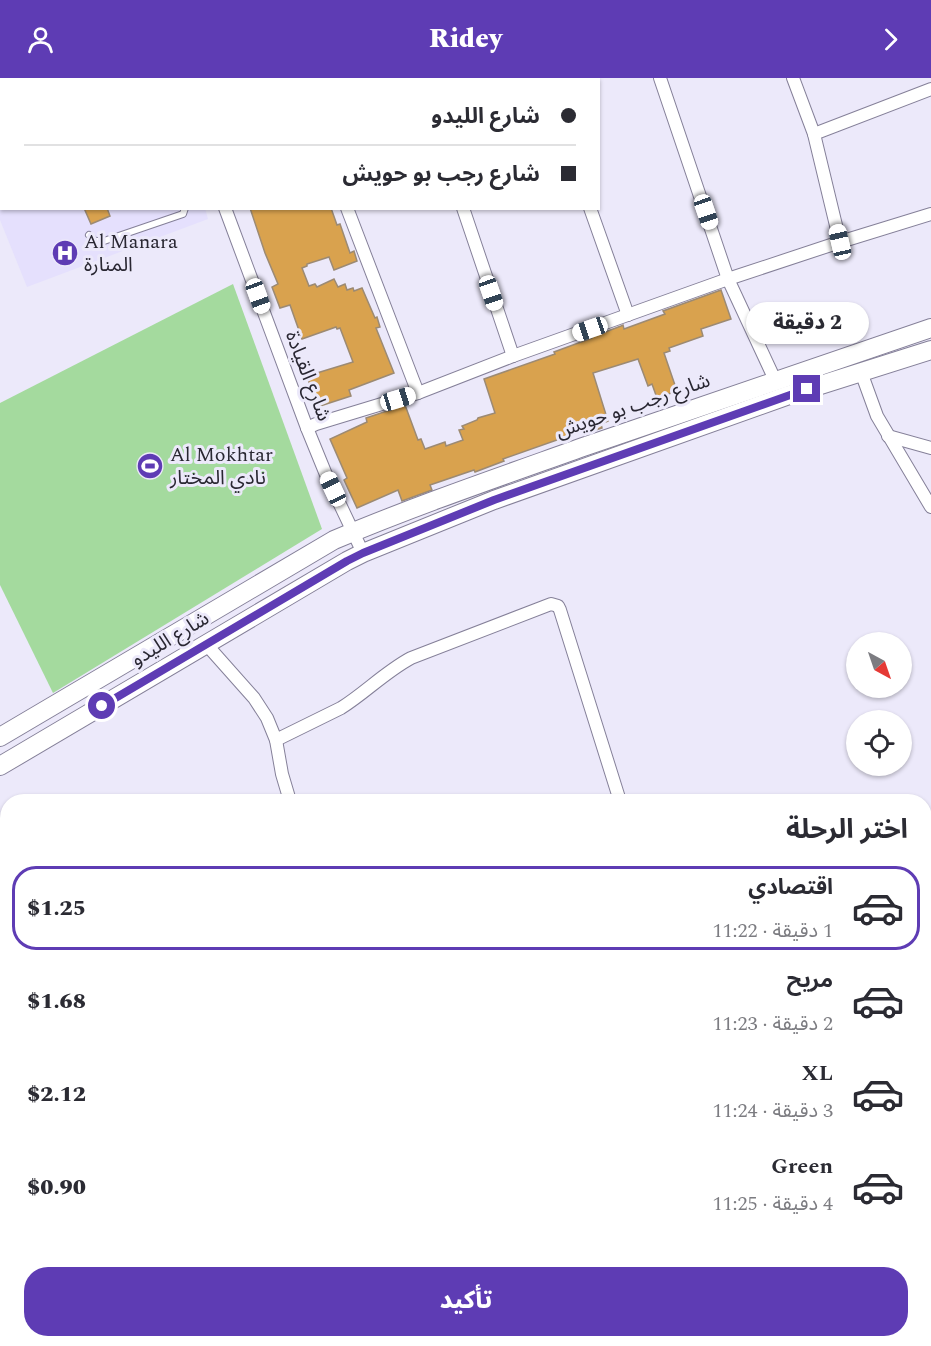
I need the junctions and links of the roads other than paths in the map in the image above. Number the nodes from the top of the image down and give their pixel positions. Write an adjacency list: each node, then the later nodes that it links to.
1 (660, 78): 13 (street)
2 (793, 78): 4 (street)
3 (931, 89): 4 (street)
4 (814, 134): 12 (street)
5 (184, 210): 11 (lane)
6 (226, 210): 21 (street, شارع القيادة)
7 (348, 210): 20 (street)
8 (464, 210): 17 (street)
9 (591, 210): 14 (street)
10 (931, 214): 12 (street)
11 (89, 235)
12 (840, 242): 13 (street)
13 (728, 279): 14 (street); 19 (street)
14 (628, 315): 17 (street)
15 (931, 328): 19 (main road, شارع رجب بو حويش)
16 (931, 350): 18 (main road)
17 (513, 356): 20 (street)
18 (861, 372): 22 (street); 26 (main road)
19 (775, 380): 25 (main road, شارع رجب بو حويش)
20 (418, 393): 21 (street)
21 (307, 428): 25 (street, شارع القيادة)
22 (888, 436): 23 (street); 24 (street)
23 (931, 448)
24 (931, 507)
25 (352, 532): 26 (street, شارع القيادة); 28 (main road, شارع الليدو)
26 (363, 553): 27 (main road, شارع الليدو)
27 (206, 644): 29 (street); 30 (main road, شارع الليدو)
28 (0, 736)
29 (276, 740): 31 (street); 32 (street)
30 (0, 766)
31 (288, 794)
32 (618, 794)

